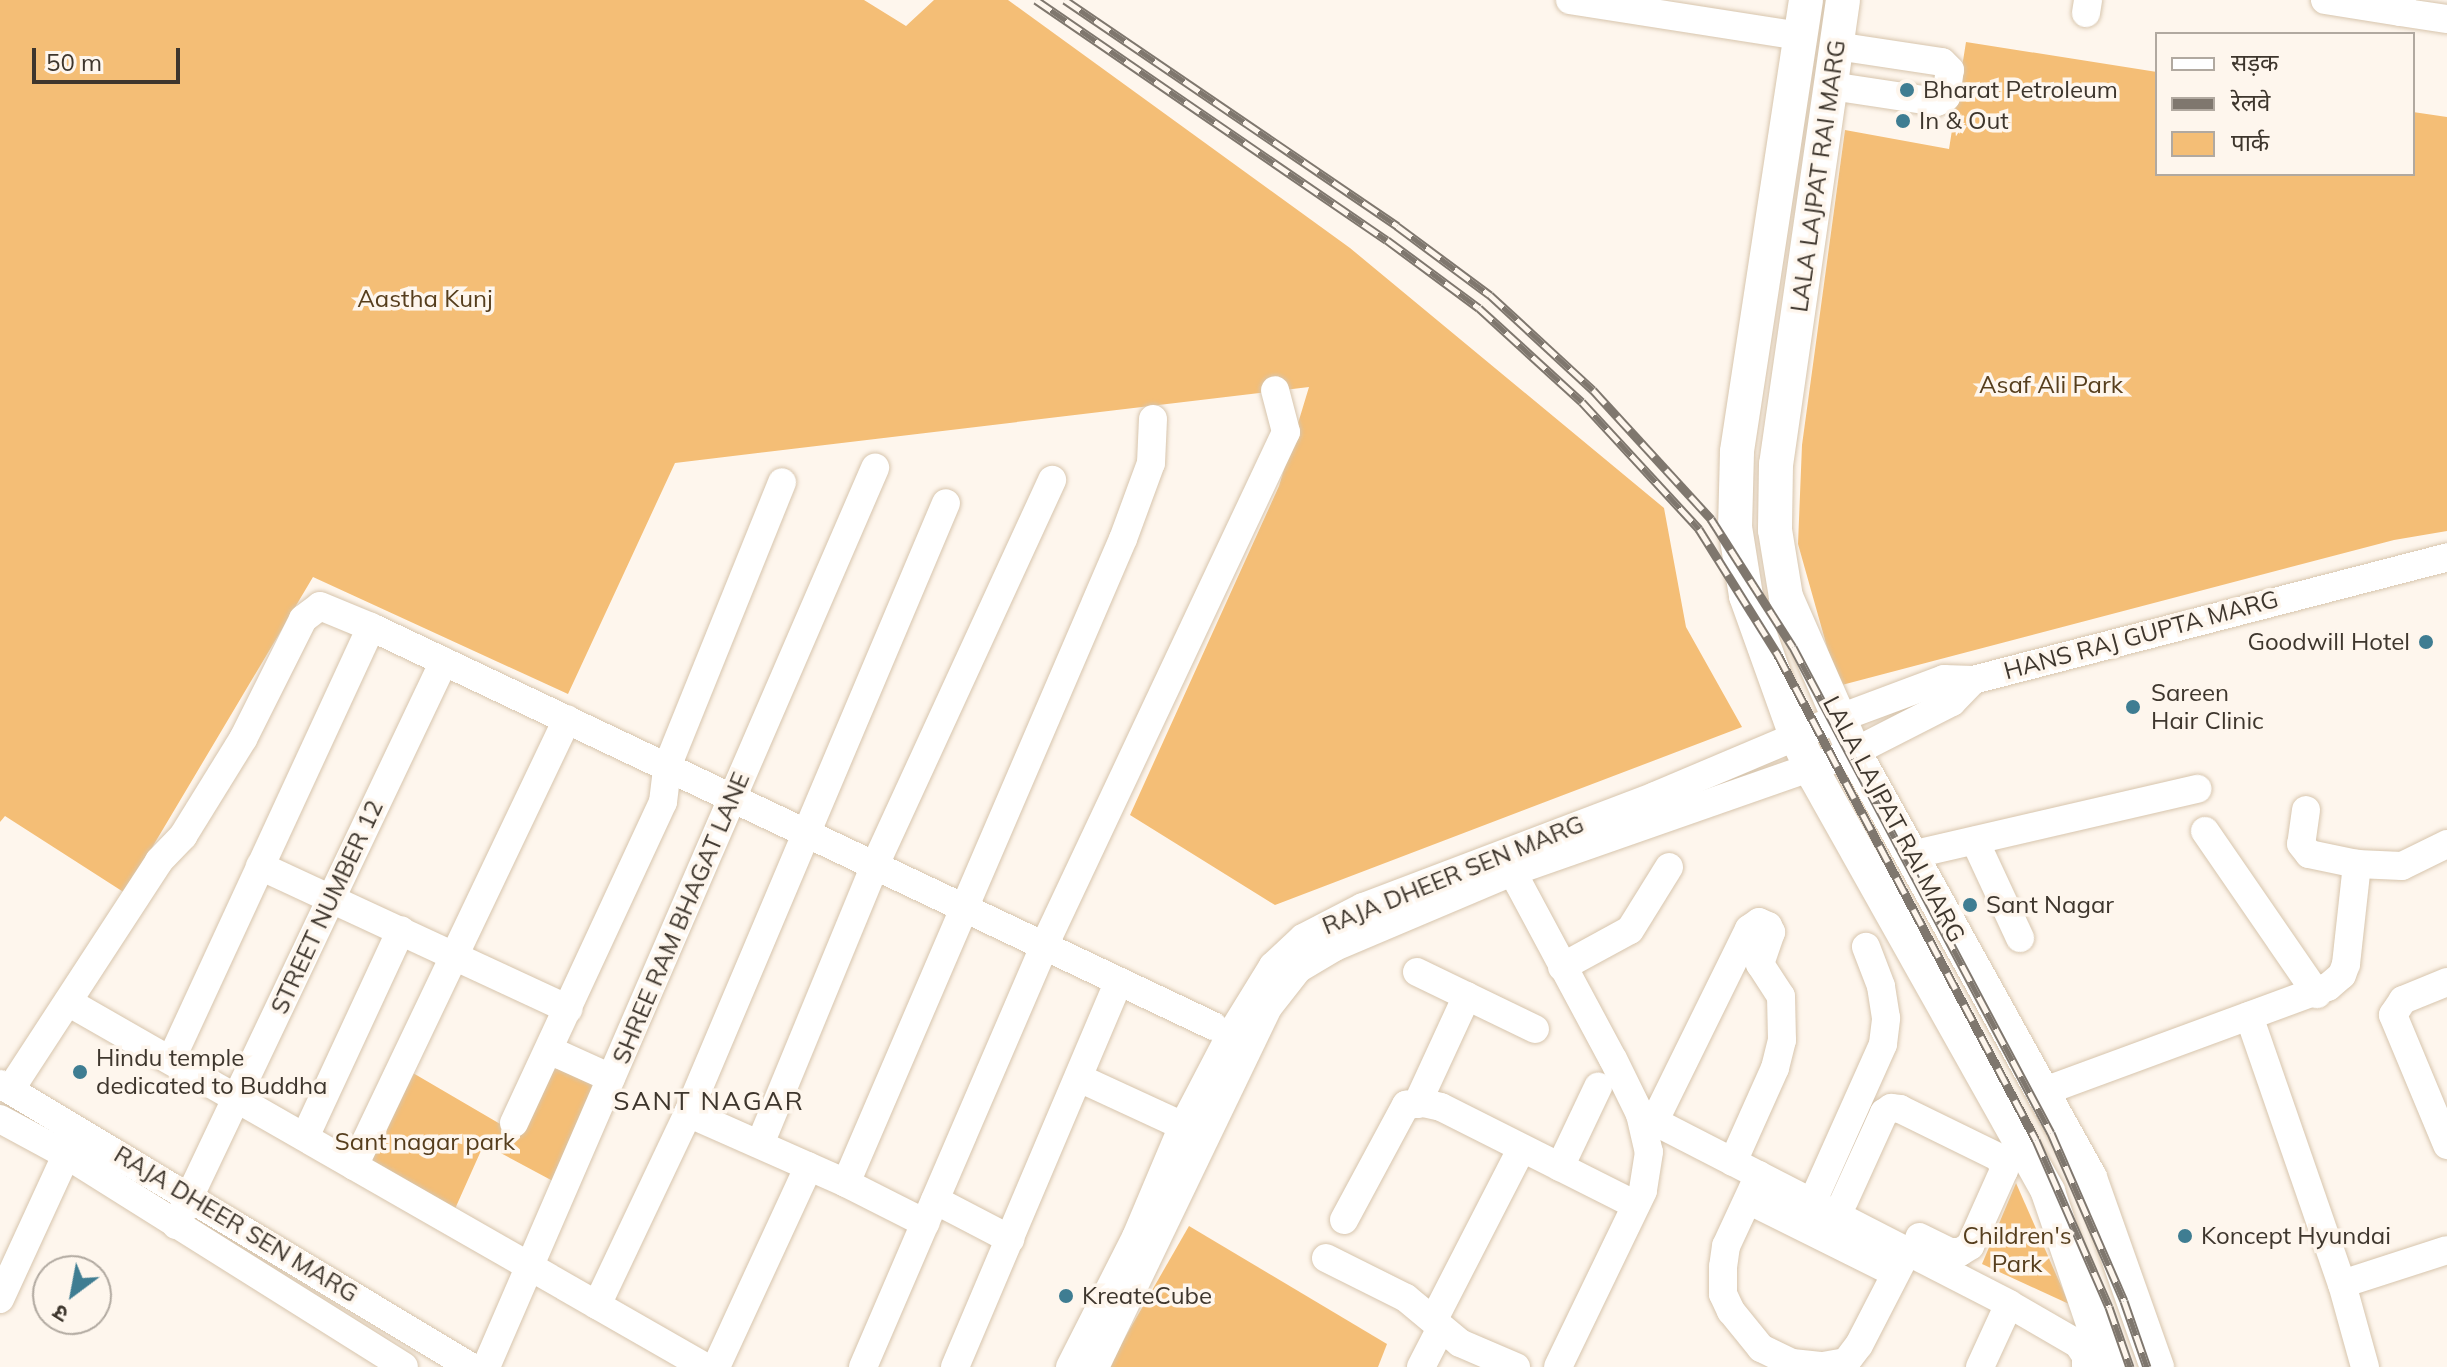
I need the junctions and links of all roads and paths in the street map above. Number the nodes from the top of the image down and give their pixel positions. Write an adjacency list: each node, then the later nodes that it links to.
1 (1570, 0): 7 (street)
2 (1806, 0): 7 (main road, LALA LAJPAT RAI MARG)
3 (1843, 0): 8 (main road, LALA LAJPAT RAI MARG)
4 (2325, 0): 5 (street)
5 (2401, 6): 6 (street)
6 (2447, 19)
7 (1801, 36): 22 (main road, LALA LAJPAT RAI MARG)
8 (1836, 46): 9 (main road, LALA LAJPAT RAI MARG); 9 (street)
9 (1831, 86): 21 (main road, LALA LAJPAT RAI MARG)
10 (1275, 390): 43 (street)
11 (1153, 419): 40 (street)
12 (875, 468): 27 (street, SHREE RAM BHAGAT LANE)
13 (1052, 480): 36 (street)
14 (782, 482): 24 (street)
15 (946, 503): 30 (street)
16 (2447, 557): 19 (street, HANS RAJ GUPTA MARG)
17 (371, 627): 18 (street); 37 (street); 52 (street)
18 (444, 661): 20 (street); 39 (street, STREET NUMBER 12)
19 (1973, 680): 21 (street, RAJA DHEER SEN MARG); 23 (street, HANS RAJ GUPTA MARG)
20 (567, 719): 24 (street); 45 (street)
21 (1837, 719): 22 (street, RAJA DHEER SEN MARG); 23 (main road, LALA LAJPAT RAI MARG)
22 (1796, 736): 25 (main road, LALA LAJPAT RAI MARG); 34 (street, RAJA DHEER SEN MARG)
23 (1854, 752): 25 (street, HANS RAJ GUPTA MARG); 33 (main road, LALA LAJPAT RAI MARG)
24 (667, 767): 27 (street); 53 (street)
25 (1812, 768): 34 (street, RAJA DHEER SEN MARG); 114 (main road, LALA LAJPAT RAI MARG)
26 (2197, 789): 31 (street)
27 (733, 798): 30 (street); 59 (street, SHREE RAM BHAGAT LANE)
28 (2306, 810): 35 (street)
29 (2205, 831): 50 (street)
30 (806, 833): 36 (street); 66 (street)
31 (1975, 841): 33 (street); 42 (street)
32 (2447, 844): 35 (street)
33 (1911, 855): 63 (main road, LALA LAJPAT RAI MARG)
34 (1507, 862): 46 (street); 71 (street, RAJA DHEER SEN MARG)
35 (2357, 864): 50 (street)
36 (875, 865): 40 (street); 73 (street)
37 (260, 866): 39 (street); 58 (street)
38 (1669, 867): 46 (street)
39 (331, 898): 41 (street); 64 (street, STREET NUMBER 12)
40 (964, 908): 43 (street); 81 (street)
41 (401, 930): 45 (street); 72 (street)
42 (2020, 938)
43 (1044, 946): 48 (street); 87 (street)
44 (1866, 947): 84 (street)
45 (454, 955): 53 (street); 78 (street)
46 (1562, 967): 67 (street)
47 (1417, 972): 51 (street)
48 (1119, 981): 55 (street); 60 (street)
49 (2447, 982): 74 (street)
50 (2317, 994): 54 (street)
51 (1467, 996): 56 (street); 65 (street)
52 (68, 1002): 58 (street); 61 (street)
53 (568, 1009): 57 (street)
54 (2249, 1016): 63 (street); 95 (street)
55 (1213, 1026)
56 (1535, 1029)
57 (549, 1050): 59 (street); 69 (street)
58 (171, 1060): 64 (street)
59 (611, 1078): 94 (street, SHREE RAM BHAGAT LANE)
60 (1079, 1078): 71 (street); 90 (street)
61 (5, 1087): 70 (street, RAJA DHEER SEN MARG)
62 (1598, 1087): 80 (street)
63 (2042, 1092): 115 (main road, LALA LAJPAT RAI MARG)
64 (236, 1097): 72 (street); 83 (street, STREET NUMBER 12)
65 (1417, 1104): 75 (street); 88 (street)
66 (688, 1113): 73 (street); 98 (street)
67 (1648, 1117): 77 (street); 77 (street); 86 (street)
68 (0, 1119): 76 (street, RAJA DHEER SEN MARG)
69 (514, 1123)
70 (79, 1128): 76 (street); 83 (street, RAJA DHEER SEN MARG)
71 (1194, 1132): 107 (street, RAJA DHEER SEN MARG); 108 (street, RAJA DHEER SEN MARG)
72 (305, 1137): 78 (street)
73 (760, 1144): 79 (street)
74 (2447, 1145)
75 (1522, 1148): 80 (street); 99 (street)
76 (65, 1154): 89 (street, RAJA DHEER SEN MARG); 96 (street)
77 (1733, 1162): 82 (street)
78 (354, 1166): 94 (street)
79 (809, 1166): 81 (street); 104 (street)
80 (1560, 1167): 86 (street)
81 (846, 1183): 87 (street)
82 (1753, 1188): 84 (street); 93 (street); 93 (street)
83 (189, 1195): 89 (street, STREET NUMBER 12); 101 (street, RAJA DHEER SEN MARG)
84 (1815, 1195): 85 (street); 93 (street)
85 (1844, 1201): 85 (street)
86 (1636, 1205): 111 (street)
87 (930, 1212): 90 (street); 105 (street)
88 (1344, 1220)
89 (176, 1225): 100 (street, RAJA DHEER SEN MARG)
90 (1010, 1239): 106 (street)
91 (2447, 1250): 95 (street)
92 (1326, 1258): 99 (street)
93 (1901, 1262): 97 (street)
94 (530, 1266): 98 (street); 102 (street, SHREE RAM BHAGAT LANE)
95 (2342, 1284): 116 (street)
96 (0, 1299)
97 (2009, 1304): 112 (street); 113 (street)
98 (597, 1305): 103 (street)
99 (1437, 1323): 109 (street); 110 (street)
100 (395, 1365)
101 (471, 1367)
102 (486, 1367)
103 (705, 1367)
104 (716, 1367)
105 (863, 1367)
106 (955, 1367)
107 (1070, 1367)
108 (1095, 1367)
109 (1421, 1367)
110 (1516, 1367)
111 (1558, 1367)
112 (1980, 1367)
113 (2086, 1367)
114 (2108, 1367)
115 (2157, 1367)
116 (2365, 1367)

